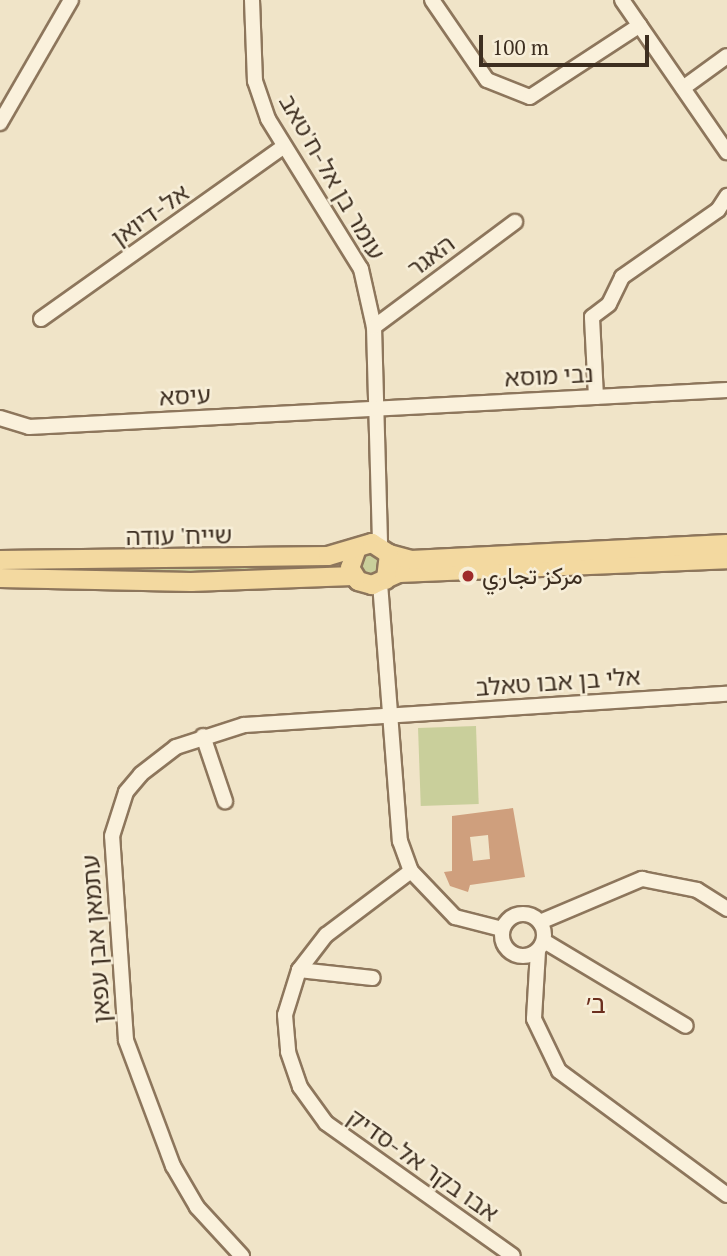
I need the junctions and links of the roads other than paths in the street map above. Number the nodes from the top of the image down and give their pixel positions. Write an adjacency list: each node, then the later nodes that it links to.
1 (71, 0): 8 (street)
2 (252, 0): 9 (street, עומר בן אל-ח'טאב)
3 (432, 0): 5 (street)
4 (622, 0): 5 (street)
5 (640, 25): 7 (street)
6 (727, 56): 7 (street)
7 (682, 88): 10 (street)
8 (0, 123)
9 (285, 146): 13 (street, אל-דיואן); 14 (street, עומר בן אל-ח'טאב)
10 (727, 152)
11 (727, 196): 16 (street)
12 (515, 222): 14 (street, האגר)
13 (41, 319)
14 (374, 327): 17 (street, עומר בן אל-ח'טאב)
15 (727, 390): 16 (street, נבי מוסא)
16 (596, 397): 17 (street, נבי מוסא)
17 (373, 409): 18 (street, עיסא); 20 (street, עומר בן אל-ח'טאב)
18 (0, 418)
19 (727, 544): 20 (main road, שייח' עודה)
20 (372, 548): 22 (main road, שייח' עודה); 24 (main road); 24 (main road)
21 (727, 559): 24 (main road, שייח' עודה)
22 (0, 560)
23 (0, 578): 24 (main road, שייח' עודה)
24 (371, 581): 26 (street)
25 (727, 694): 26 (street, אלי בן אבו טאלב)
26 (391, 716): 27 (street, עתמאן אבן עפאן); 29 (street)
27 (203, 736): 28 (street); 39 (street, עתמאן אבן עפאן)
28 (225, 801)
29 (411, 871): 31 (street); 34 (street, אבו בקר אל-סדיק)
30 (727, 909): 32 (street)
31 (502, 929): 32 (street); 33 (street)
32 (542, 937): 33 (street); 36 (street); 37 (street)
33 (520, 956): 36 (street)
34 (299, 970): 35 (street); 40 (street, אבו בקר אל-סדיק)
35 (373, 978)
36 (533, 981): 38 (street)
37 (686, 1026)
38 (727, 1195)
39 (242, 1256)
40 (513, 1256)

